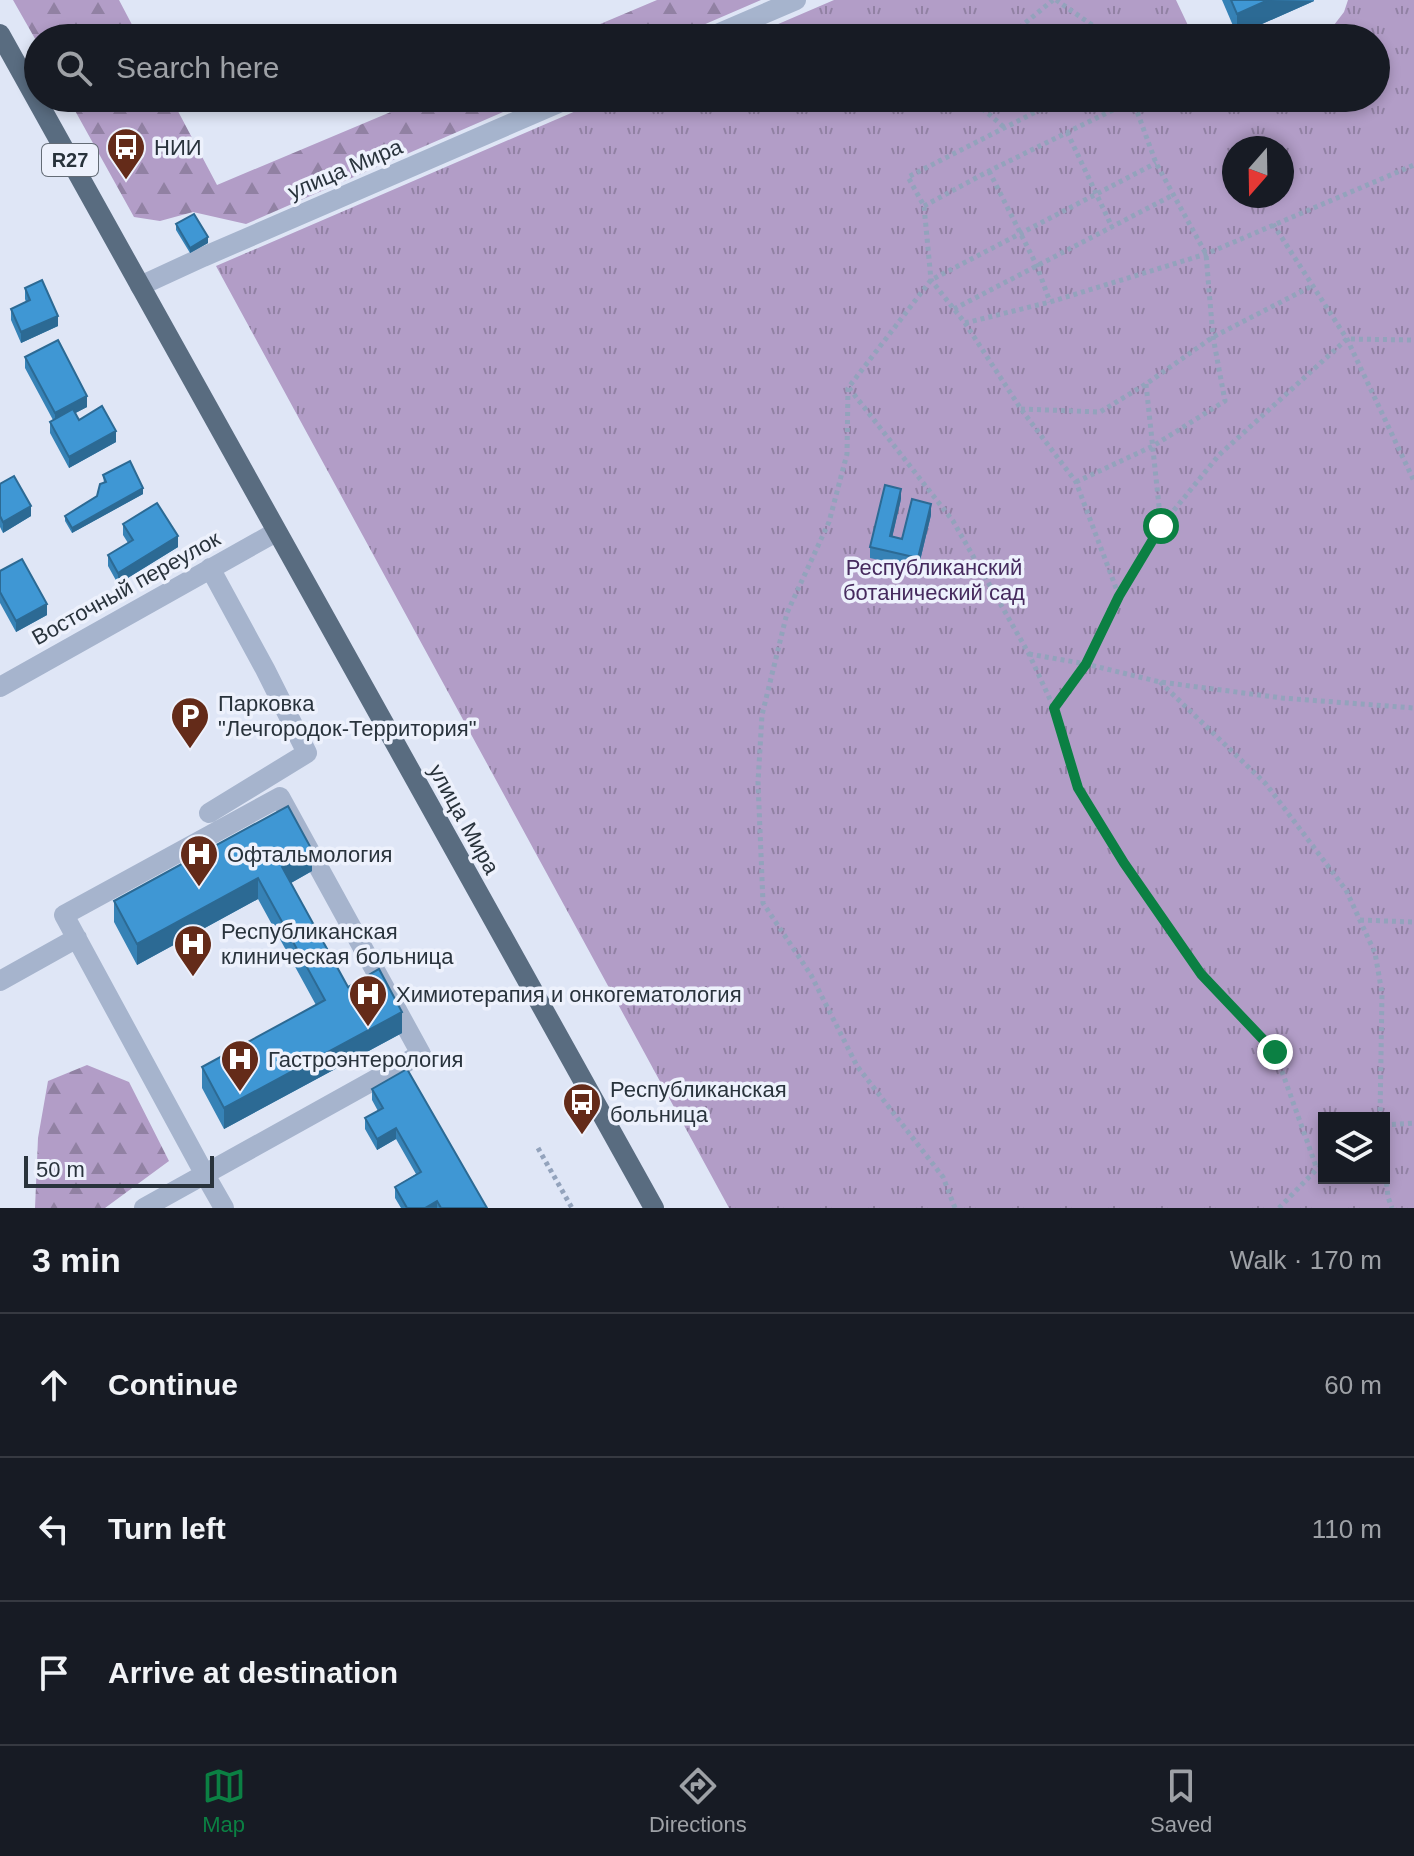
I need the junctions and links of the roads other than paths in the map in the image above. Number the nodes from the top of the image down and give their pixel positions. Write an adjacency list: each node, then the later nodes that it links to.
1 (796, 0): 2 (street)
2 (740, 24)
3 (0, 34): 4 (main road, улица Мира / R27)
4 (24, 77)
5 (43, 112): 7 (main road, улица Мира / R27)
6 (538, 112): 7 (street, улица Мира)
7 (140, 286): 8 (main road, улица Мира / R27)
8 (276, 532): 9 (street, Восточный переулок); 17 (main road, улица Мира / R27)
9 (210, 568): 10 (street, Восточный переулок); 11 (street)
10 (0, 687)
11 (209, 813)
12 (77, 938): 13 (street); 14 (street); 14 (street)
13 (0, 981)
14 (204, 1173): 15 (street); 16 (street)
15 (144, 1208)
16 (224, 1208)
17 (654, 1208)

